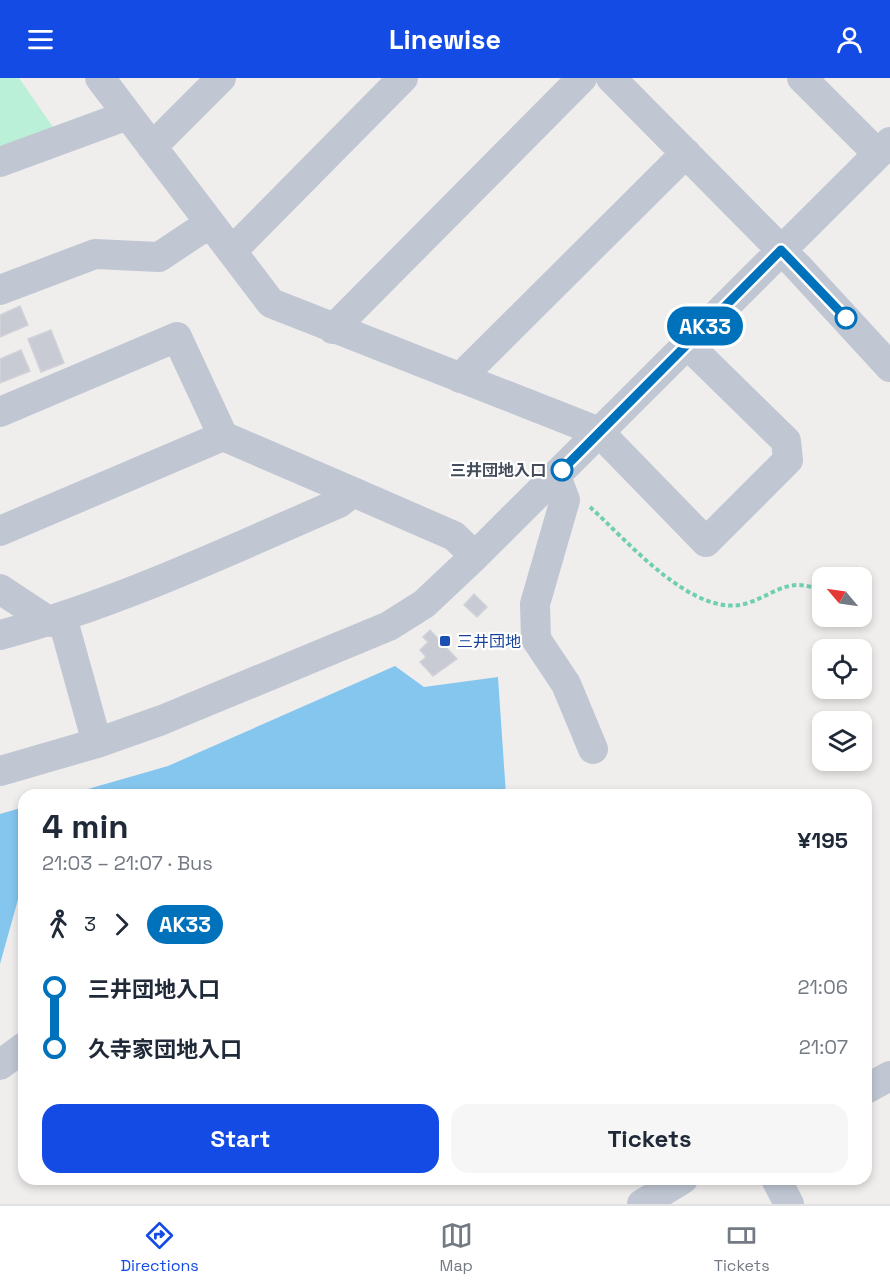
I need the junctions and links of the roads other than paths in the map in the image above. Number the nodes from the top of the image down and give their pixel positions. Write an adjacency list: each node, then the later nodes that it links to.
1 (100, 78): 7 (street)
2 (221, 78): 8 (street)
3 (403, 78): 14 (street)
4 (582, 78): 16 (street)
5 (611, 78): 10 (street)
6 (802, 78): 9 (street)
7 (128, 115): 8 (street); 11 (street)
8 (152, 147): 12 (street)
9 (884, 148): 13 (street)
10 (686, 153): 13 (street); 19 (street)
11 (0, 162)
12 (210, 223): 14 (street); 15 (street)
13 (781, 250): 17 (street); 18 (street)
14 (232, 251): 16 (street)
15 (0, 290)
16 (333, 329): 19 (street)
17 (687, 344): 21 (street); 21 (street)
18 (890, 367)
19 (460, 378): 21 (street)
20 (0, 412): 22 (street)
21 (599, 432): 23 (street)
22 (224, 436): 24 (street); 25 (street)
23 (556, 476): 26 (street); 31 (street)
24 (353, 492): 26 (street); 28 (street)
25 (0, 531)
26 (475, 556): 30 (street)
27 (0, 589): 28 (street)
28 (56, 620): 29 (street); 30 (street)
29 (0, 635)
30 (97, 743): 32 (street)
31 (593, 749)
32 (0, 771)
33 (18, 1052): 34 (street)
34 (0, 1065)
35 (890, 1076): 36 (street)
36 (872, 1086)
37 (673, 1185): 39 (street)
38 (779, 1185): 40 (street)
39 (642, 1204)
40 (789, 1204)

